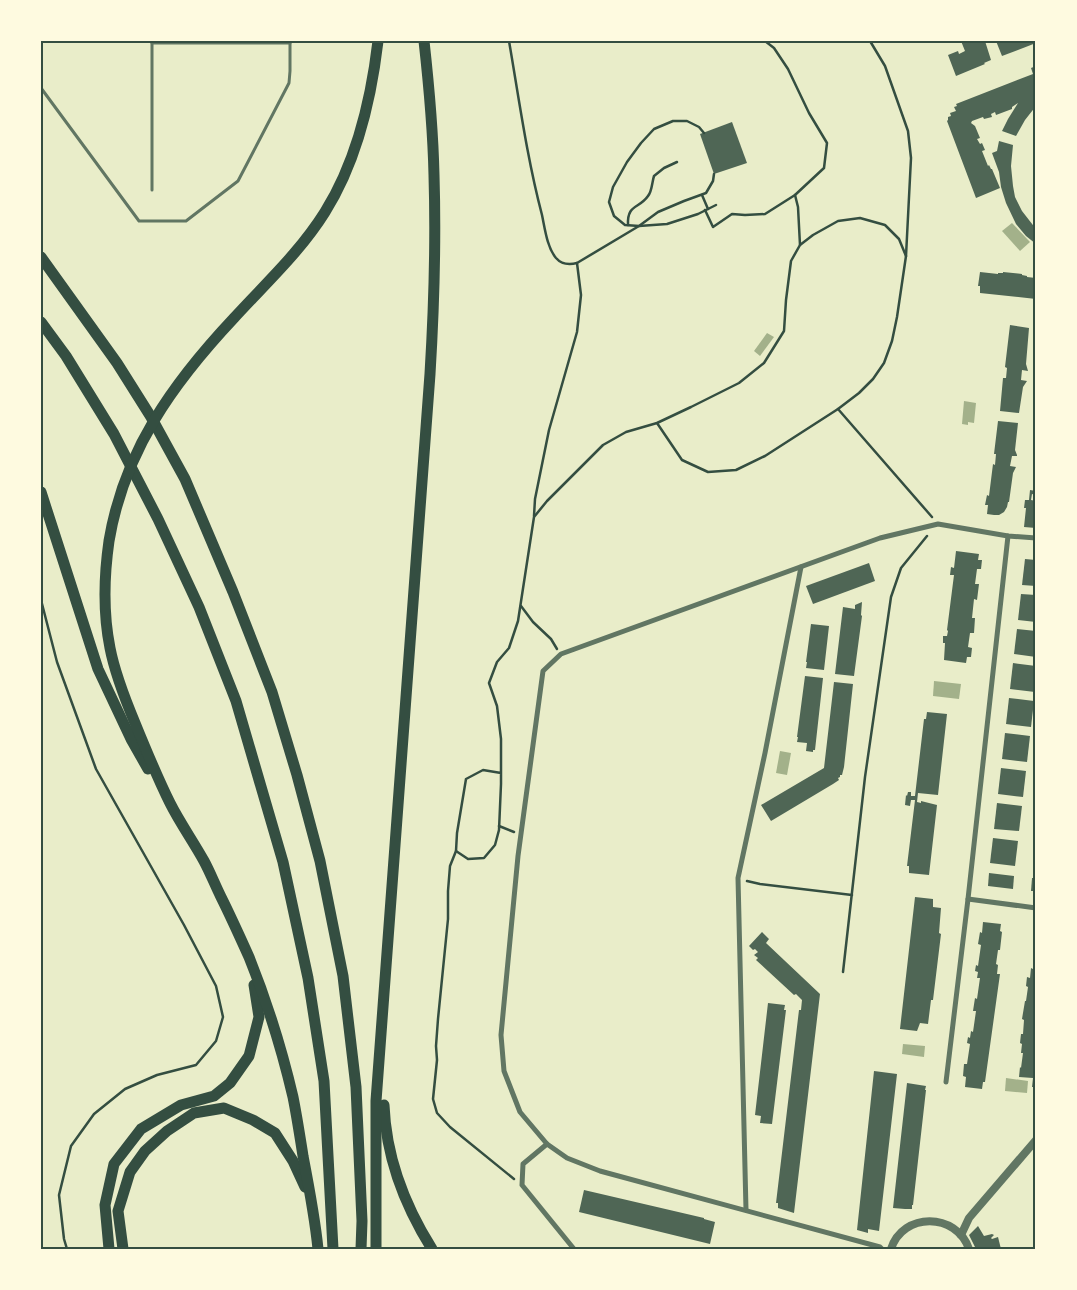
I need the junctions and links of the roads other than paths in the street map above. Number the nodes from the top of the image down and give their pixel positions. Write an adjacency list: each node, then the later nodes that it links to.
1 (378, 41): 13 (highway)
2 (424, 41): 17 (highway)
3 (152, 42): 4 (lane); 6 (lane)
4 (290, 42): 5 (lane)
5 (41, 88)
6 (152, 190)
7 (41, 256): 32 (highway)
8 (41, 322): 31 (highway)
9 (41, 492): 13 (highway)
10 (1008, 536): 11 (street); 12 (street); 14 (street)
11 (1036, 538)
12 (801, 567): 20 (street); 22 (street)
13 (170, 804): 16 (highway)
14 (968, 899): 15 (street); 18 (street)
15 (1036, 908)
16 (250, 959): 21 (highway); 28 (highway)
17 (381, 1034): 33 (highway); 34 (highway)
18 (946, 1082)
19 (1036, 1140): 23 (street)
20 (547, 1144): 22 (street); 35 (street)
21 (312, 1202): 29 (highway); 30 (highway)
22 (746, 1210): 27 (street)
23 (969, 1218): 24 (street); 25 (street)
24 (950, 1226): 25 (street); 26 (street)
25 (961, 1235): 36 (street)
26 (892, 1246): 27 (street)
27 (881, 1248)
28 (109, 1249)
29 (123, 1249)
30 (318, 1249)
31 (333, 1249)
32 (361, 1249)
33 (376, 1249)
34 (432, 1249)
35 (574, 1249)
36 (969, 1249)

